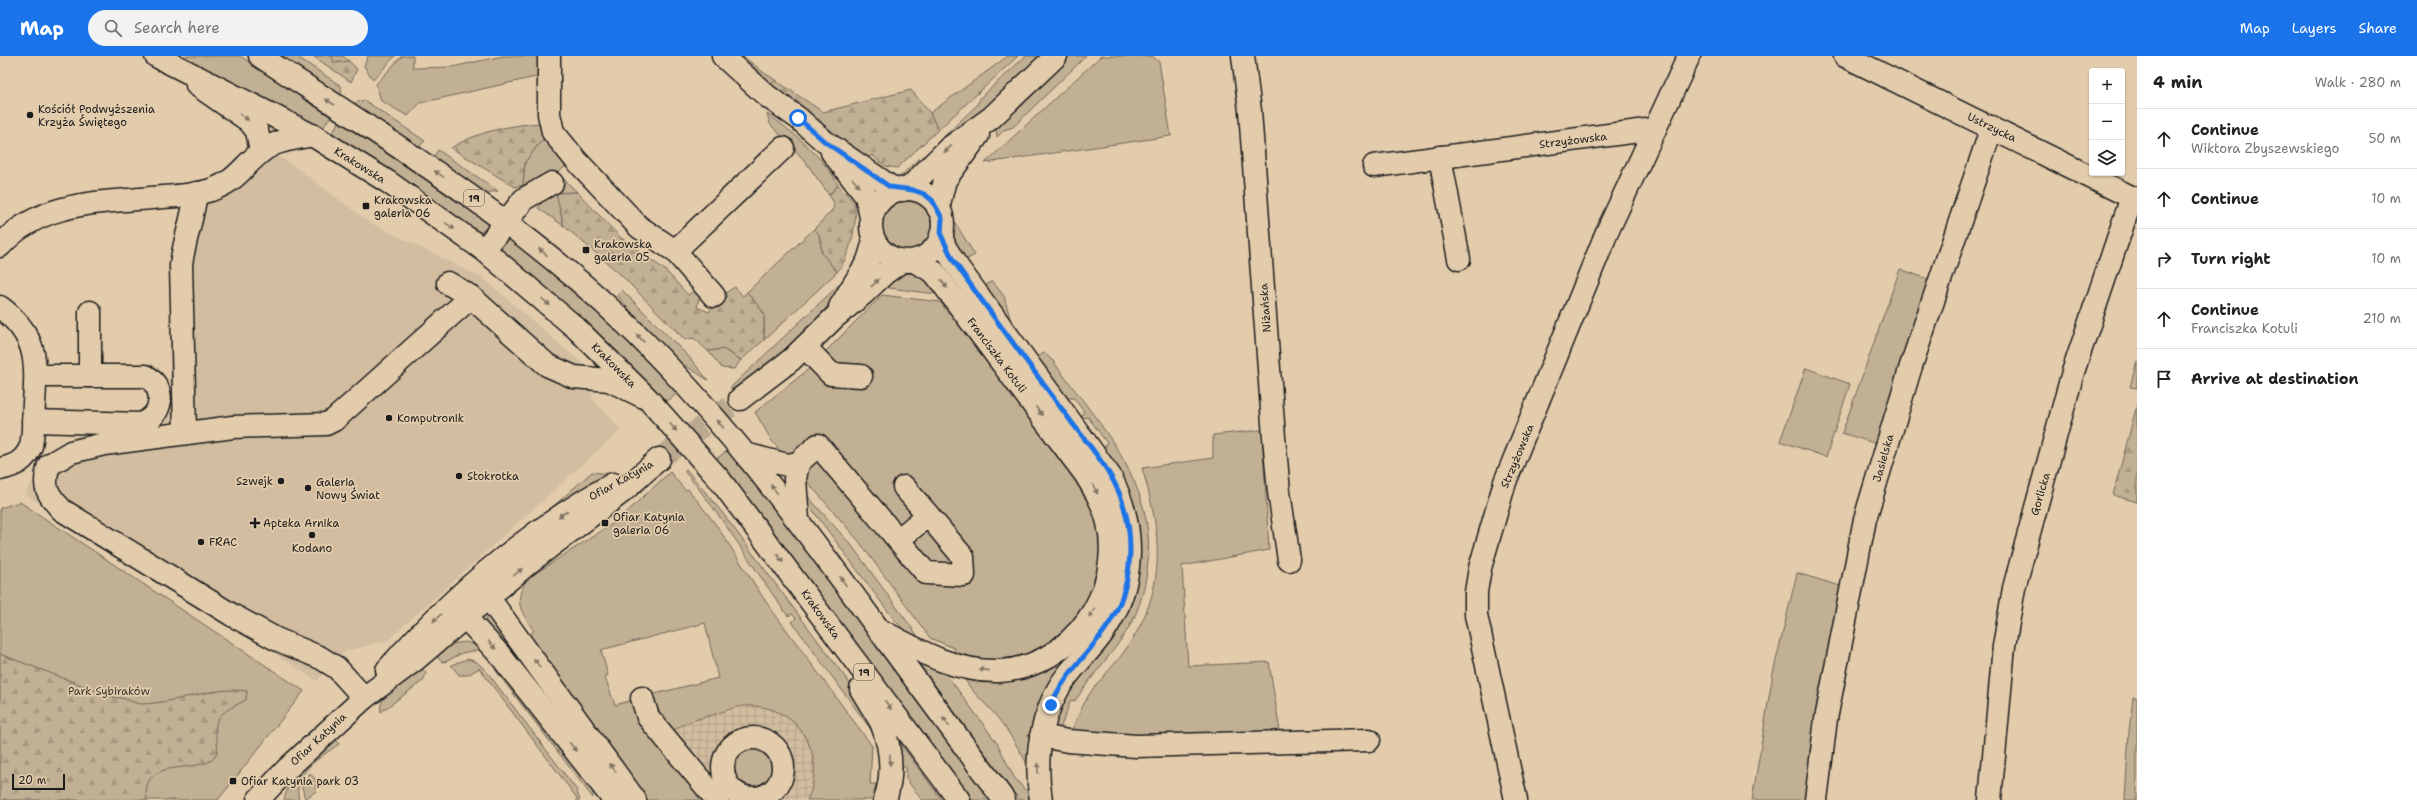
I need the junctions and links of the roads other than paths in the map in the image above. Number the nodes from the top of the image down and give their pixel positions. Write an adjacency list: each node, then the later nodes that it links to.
1 (155, 56): 12 (street, Krakowska / 19); 15 (street, one-way to 15)
2 (260, 56): 24 (street, 19, one-way to 2)
3 (550, 56): 29 (street)
4 (723, 56): 13 (street)
5 (1056, 56): 9 (street)
6 (1243, 56): 56 (street, Niżańska)
7 (1689, 56): 11 (street, Strzyżowska)
8 (1846, 56): 10 (street, Ustrzycka)
9 (991, 118): 19 (street, one-way to 19); 22 (street)
10 (1992, 127): 21 (street, Ustrzycka); 75 (street, Jasielska)
11 (1654, 129): 16 (street, Strzyżowska); 74 (street, Strzyżowska)
12 (312, 135): 15 (street); 28 (street, Krakowska / 19, one-way to 28)
13 (824, 141): 19 (street); 23 (street, one-way to 23)
14 (783, 148): 29 (street)
15 (261, 152): 20 (street)
16 (1440, 157): 17 (street, Strzyżowska); 30 (street)
17 (1374, 166)
18 (552, 183): 24 (street)
19 (906, 190): 22 (street); 23 (street)
20 (196, 193): 27 (street); 45 (street)
21 (2134, 199): 76 (street, Gorlicka)
22 (938, 208): 25 (street)
23 (871, 217): 26 (street)
24 (506, 222): 28 (street); 47 (street, 19, one-way to 24)
25 (941, 235): 31 (street); 46 (street, Franciszka Kotuli)
26 (874, 241): 31 (street); 37 (street)
27 (0, 246)
28 (484, 250): 42 (street, Krakowska / 19, one-way to 42)
29 (675, 251): 33 (street)
30 (1459, 259)
31 (908, 261): 37 (street, one-way to 31); 46 (street, Franciszka Kotuli, one-way to 46)
32 (448, 283): 34 (street)
33 (714, 296)
34 (471, 297): 42 (street); 45 (street)
35 (0, 307): 39 (street)
36 (90, 312): 40 (street)
37 (835, 317): 38 (street)
38 (805, 347): 41 (street); 43 (street)
39 (36, 376): 40 (street); 44 (street)
40 (90, 376): 44 (street)
41 (861, 376)
42 (647, 398): 60 (street, Krakowska / 19, one-way to 60)
43 (740, 400)
44 (33, 421): 48 (street)
45 (185, 433): 50 (street)
46 (1081, 451): 61 (street, one-way to 61); 64 (street, Franciszka Kotuli)
47 (745, 454): 49 (street); 54 (street, 19, one-way to 47)
48 (27, 455): 50 (street); 51 (street)
49 (798, 463): 54 (street); 55 (street)
50 (49, 465): 62 (street)
51 (0, 469)
52 (904, 487): 53 (street)
53 (928, 515): 55 (street); 55 (street)
54 (798, 520): 61 (street, 19, one-way to 54)
55 (898, 540)
56 (1289, 560)
57 (466, 591): 58 (street); 58 (street, Ofiar Katynia, one-way to 57); 59 (street); 62 (street, Ofiar Katynia, one-way to 62)
58 (488, 597): 59 (street, Ofiar Katynia); 68 (street, one-way to 58)
59 (465, 617): 62 (street, Ofiar Katynia); 67 (street, one-way to 67)
60 (824, 617): 70 (street, one-way to 70); 71 (street, Krakowska / 19, one-way to 71)
61 (878, 629): 72 (street, 19, one-way to 61)
62 (364, 698): 66 (street, Ofiar Katynia)
63 (642, 698): 69 (street)
64 (1041, 736): 65 (street); 73 (street, Franciszka Kotuli, one-way to 64)
65 (1369, 740)
66 (258, 800)
67 (614, 800)
68 (635, 800)
69 (717, 800)
70 (885, 800)
71 (958, 800)
72 (1004, 800)
73 (1041, 800)
74 (1516, 800)
75 (1816, 800)
76 (1990, 800)

